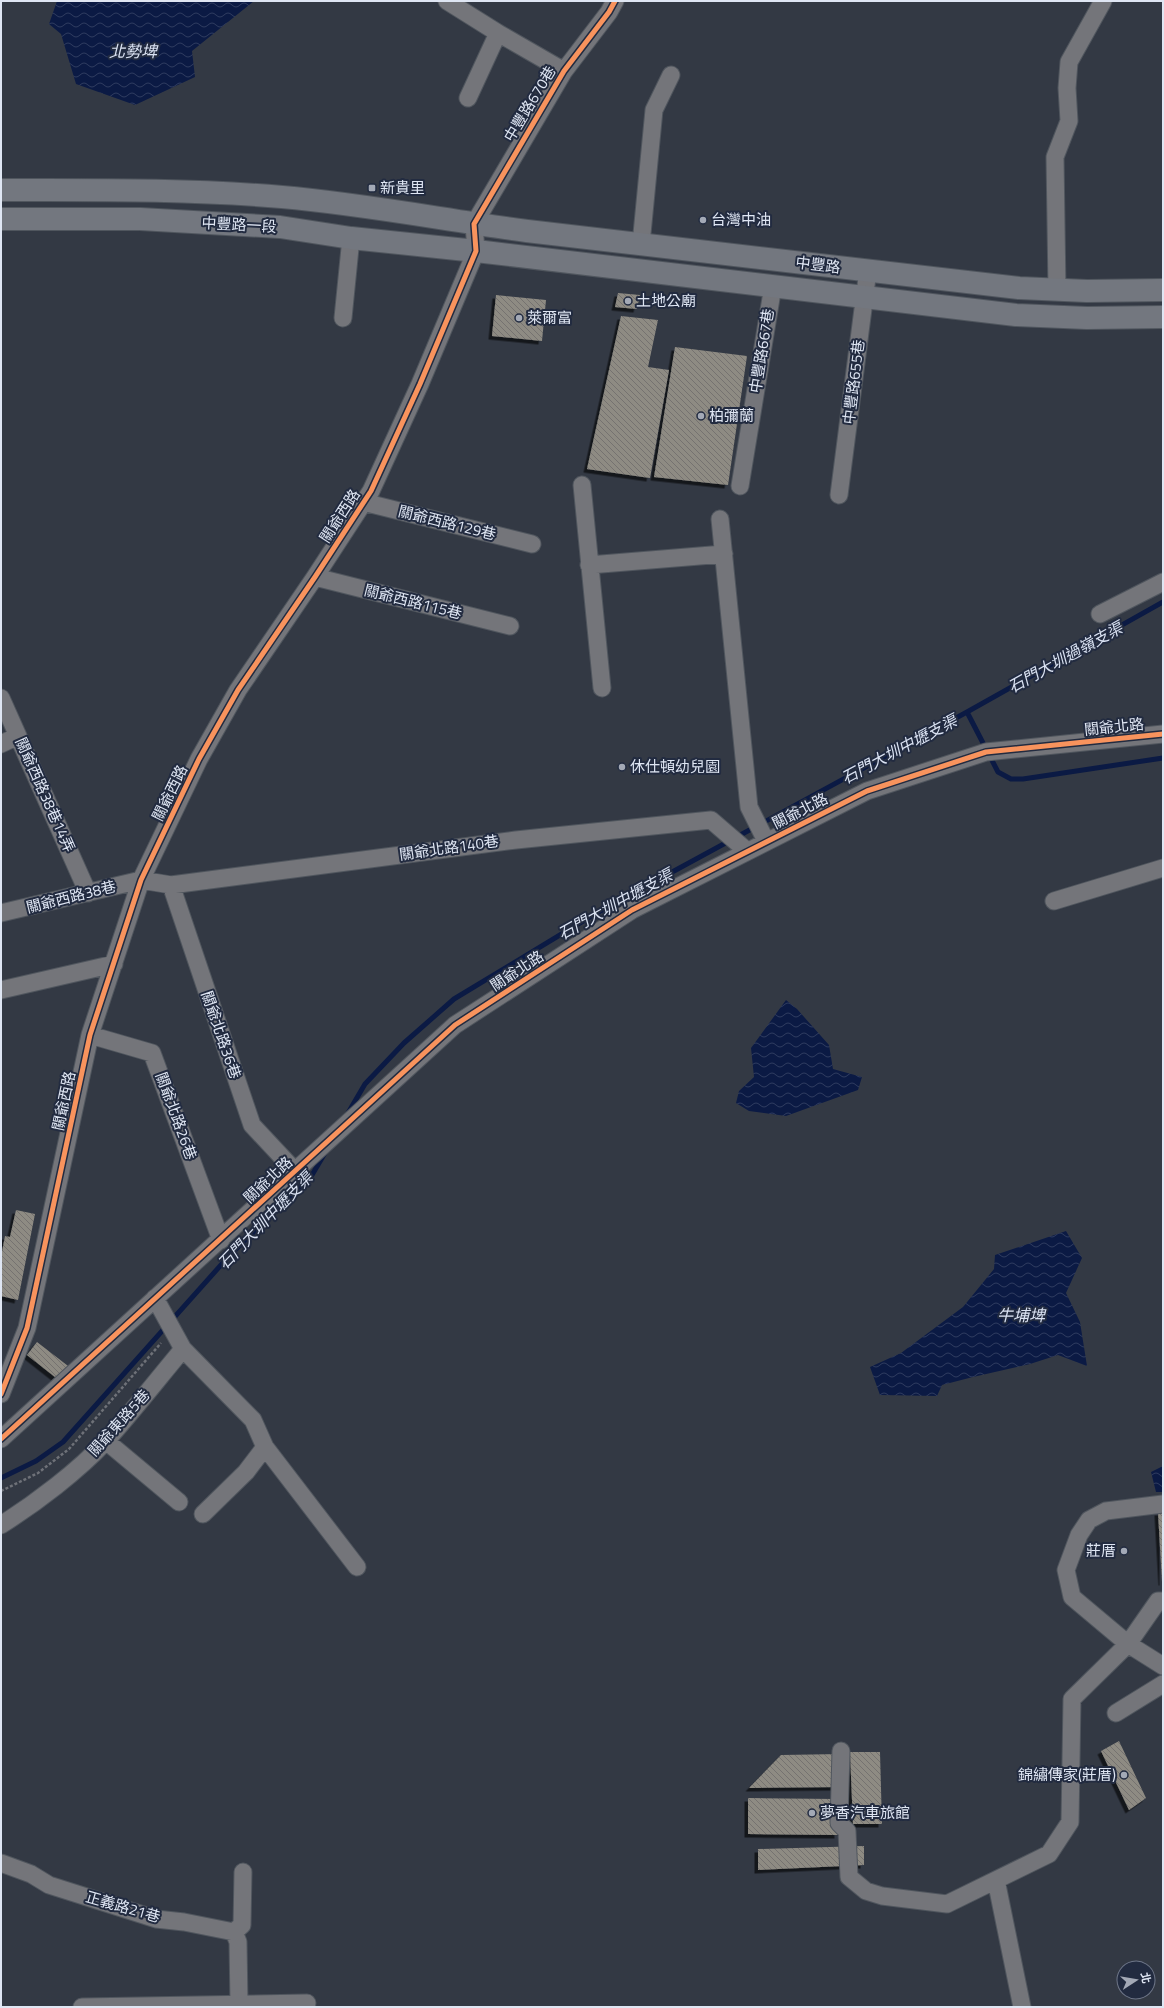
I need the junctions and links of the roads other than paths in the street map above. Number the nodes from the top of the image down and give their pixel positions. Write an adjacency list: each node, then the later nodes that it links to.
1 (447, 1): 4 (street)
2 (615, 1): 5 (street, 中豐路670巷)
3 (1103, 1): 16 (street)
4 (498, 33): 5 (street); 7 (street)
5 (564, 71): 10 (street, 中豐路670巷)
6 (671, 75): 12 (street)
7 (468, 98)
8 (1, 190): 10 (main road, 中豐路一段)
9 (1, 219): 11 (main road, 中豐路一段)
10 (474, 224): 12 (main road, 中豐路); 13 (street)
11 (351, 238): 13 (main road, 中豐路一段); 20 (street)
12 (641, 244): 14 (main road, 中豐路)
13 (476, 251): 15 (main road, 中豐路); 24 (street, 關爺西路)
14 (868, 270): 16 (main road, 中豐路); 18 (street, 中豐路655巷)
15 (773, 286): 18 (main road, 中豐路); 22 (street, 中豐路667巷)
16 (1057, 290): 17 (main road, 中豐路)
17 (1163, 290)
18 (865, 297): 19 (main road, 中豐路); 23 (street, 中豐路655巷)
19 (1163, 317)
20 (343, 318)
21 (582, 486): 28 (street)
22 (740, 486)
23 (839, 495)
24 (363, 502): 26 (street, 關爺西路129巷); 29 (street, 關爺西路)
25 (720, 519): 27 (street)
26 (532, 544)
27 (724, 554): 28 (street); 38 (street)
28 (589, 565): 33 (street)
29 (315, 577): 32 (street, 關爺西路115巷); 41 (street, 關爺西路)
30 (1163, 582): 31 (street)
31 (1100, 614)
32 (510, 626)
33 (602, 688)
34 (1, 698): 36 (street, 關爺西路38巷14弄)
35 (1163, 734): 38 (street, 關爺北路)
36 (18, 736): 37 (street); 43 (street, 關爺西路38巷14弄)
37 (1, 744)
38 (766, 841): 39 (street, 關爺北路)
39 (747, 851): 42 (street, 關爺北路140巷); 49 (street, 關爺北路)
40 (1163, 868): 44 (street)
41 (141, 880): 42 (street, 關爺北路140巷); 43 (street, 關爺西路38巷); 46 (street, 關爺西路)
42 (171, 885): 49 (street, 關爺北路36巷)
43 (88, 893): 45 (street, 關爺西路38巷)
44 (1054, 901)
45 (1, 913)
46 (114, 964): 47 (street); 48 (street, 關爺西路)
47 (1, 990)
48 (90, 1035): 50 (street, 關爺北路26巷); 53 (street, 關爺西路)
49 (294, 1171): 50 (street, 關爺北路)
50 (221, 1240): 51 (street, 關爺北路)
51 (155, 1298): 52 (street); 54 (street, 關爺北路)
52 (183, 1349): 55 (street, 關爺東路5巷); 56 (street)
53 (1, 1394)
54 (1, 1439)
55 (106, 1441): 57 (street); 60 (street, 關爺東路5巷)
56 (264, 1447): 59 (street); 61 (street)
57 (179, 1502)
58 (1163, 1504): 63 (street)
59 (203, 1514)
60 (1, 1525)
61 (357, 1566)
62 (1163, 1601): 63 (street)
63 (1128, 1644): 64 (street); 70 (street)
64 (1163, 1666)
65 (1163, 1684): 66 (street)
66 (1116, 1713)
67 (841, 1751): 70 (street)
68 (1, 1863): 71 (street, 正義路21巷)
69 (242, 1872): 71 (street)
70 (996, 1880): 75 (street)
71 (234, 1932): 73 (street)
72 (307, 2003): 73 (street)
73 (239, 2004): 74 (street)
74 (82, 2007)
75 (1022, 2007)

